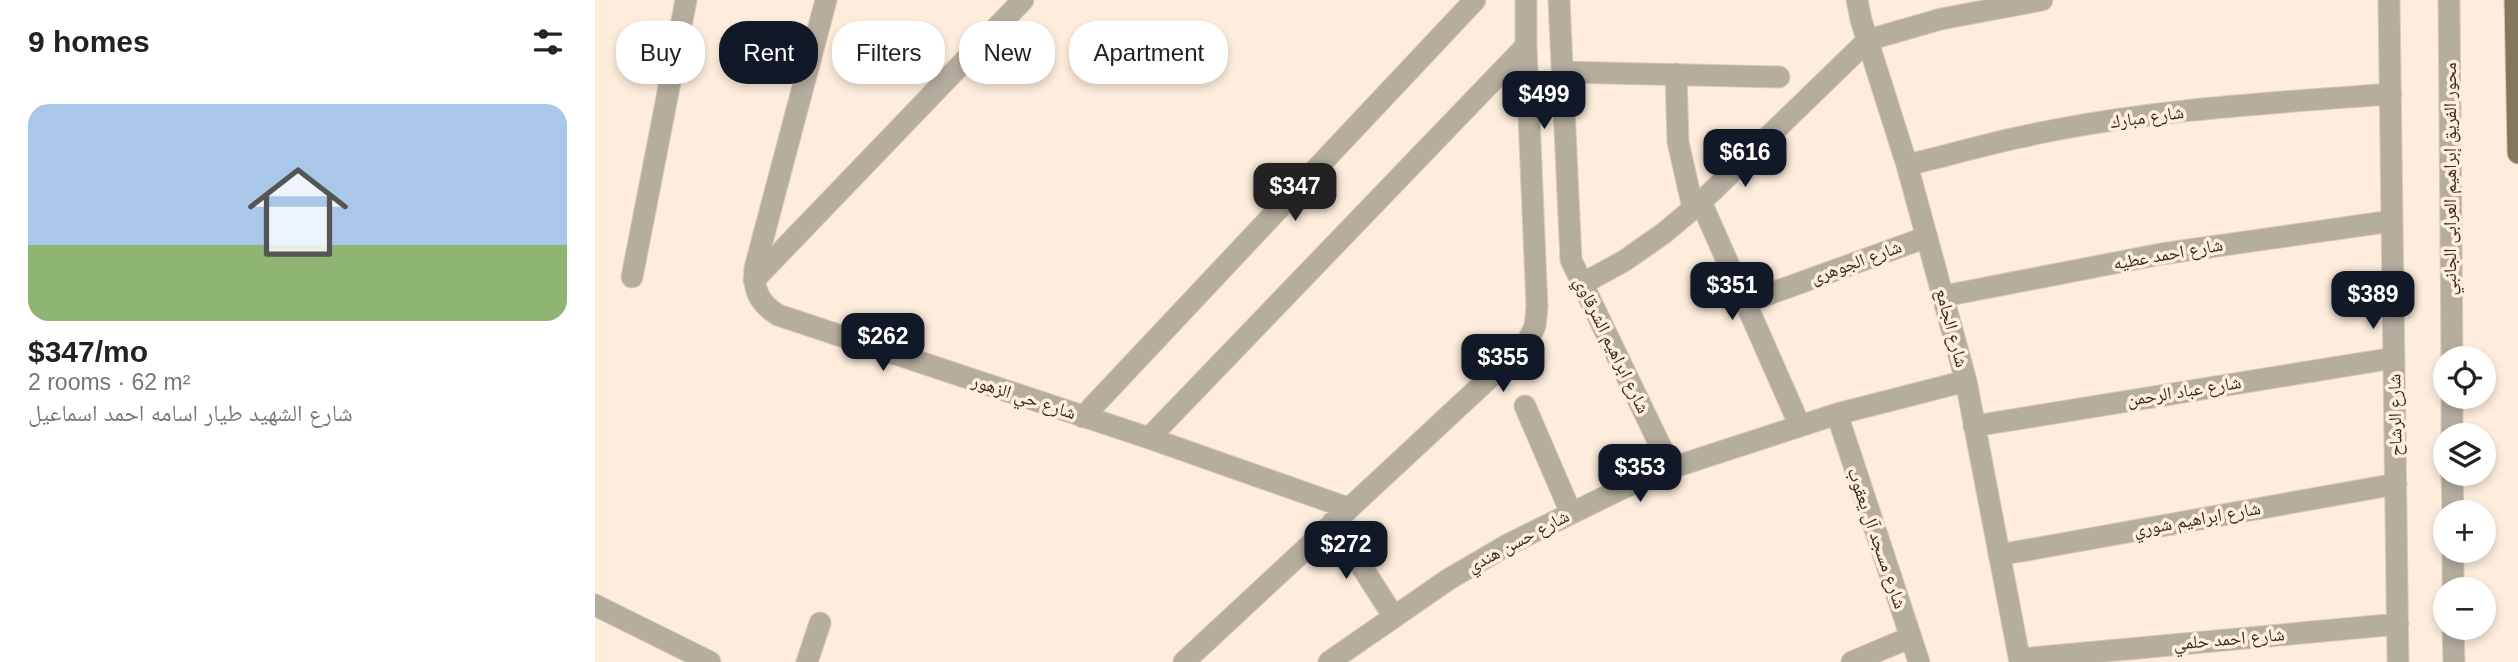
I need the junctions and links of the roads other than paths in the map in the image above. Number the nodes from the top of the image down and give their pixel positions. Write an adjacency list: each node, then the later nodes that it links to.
1 (686, 0): 23 (street)
2 (826, 0): 24 (street)
3 (1023, 0): 24 (street)
4 (1475, 0): 33 (street)
5 (1526, 0): 13 (street)
6 (1559, 0): 14 (street)
7 (1857, 0): 12 (street, شارع الجامع)
8 (2042, 0): 12 (street)
9 (2389, 0): 17 (street, شارع الرشاح)
10 (2449, 0): 28 (street, محور الفريق إبراهيم العرابى الجانبي)
11 (2515, 0): 18 (main road)
12 (1868, 40): 19 (street, شارع الجامع); 20 (street)
13 (1525, 46): 36 (street); 40 (street)
14 (1562, 72): 15 (street); 25 (street, شارع ابراهيم الشرقاوي)
15 (1676, 74): 16 (street); 20 (street)
16 (1779, 77)
17 (2391, 94): 19 (street, شارع مبارك); 21 (street, شارع الرشاح)
18 (2518, 153)
19 (1907, 165): 22 (street, شارع الجامع)
20 (1697, 205): 25 (street); 27 (street)
21 (2392, 221): 26 (street, شارع احمد عطيه); 29 (street, شارع الرشاح)
22 (1927, 237): 26 (street, شارع الجامع); 27 (street, شارع الجوهرى)
23 (632, 277)
24 (754, 280): 33 (street, شارع حي الزهور)
25 (1582, 284): 37 (street, شارع ابراهيم الشرقاوي)
26 (1944, 296): 30 (street, شارع الجامع)
27 (1747, 302): 34 (street)
28 (2452, 346)
29 (2394, 358): 35 (street, شارع عباد الرحمن); 38 (street, شارع الرشاح)
30 (1966, 381): 32 (street, شارع حسن هندي); 35 (street, شارع الجامع)
31 (1525, 406): 39 (street)
32 (1837, 414): 34 (street, شارع حسن هندي); 46 (street, شارع مسجد آل يعقوب)
33 (1083, 417): 36 (street, شارع حي الزهور)
34 (1800, 426): 37 (street, شارع حسن هندي)
35 (1974, 426): 41 (street, شارع الجامع)
36 (1149, 438): 40 (street, شارع حي الزهور)
37 (1671, 468): 39 (street, شارع حسن هندي)
38 (2396, 484): 41 (street, شارع ابراهيم شوري); 45 (street, شارع الرشاح)
39 (1571, 513): 43 (street, شارع حسن هندي)
40 (1340, 515): 43 (street); 51 (street)
41 (1999, 555): 48 (street, شارع الجامع)
42 (595, 605): 49 (street)
43 (1394, 617): 52 (street, شارع حسن هندي)
44 (820, 623): 50 (street)
45 (2398, 624): 48 (street, شارع احمد حلمي); 55 (street, شارع الرشاح)
46 (1911, 637): 53 (street); 54 (street, شارع مسجد آل يعقوب)
47 (2453, 640): 56 (street)
48 (2020, 661)
49 (710, 662)
50 (807, 662)
51 (1185, 662)
52 (1329, 662)
53 (1852, 662)
54 (1919, 662)
55 (2398, 662)
56 (2454, 662)

